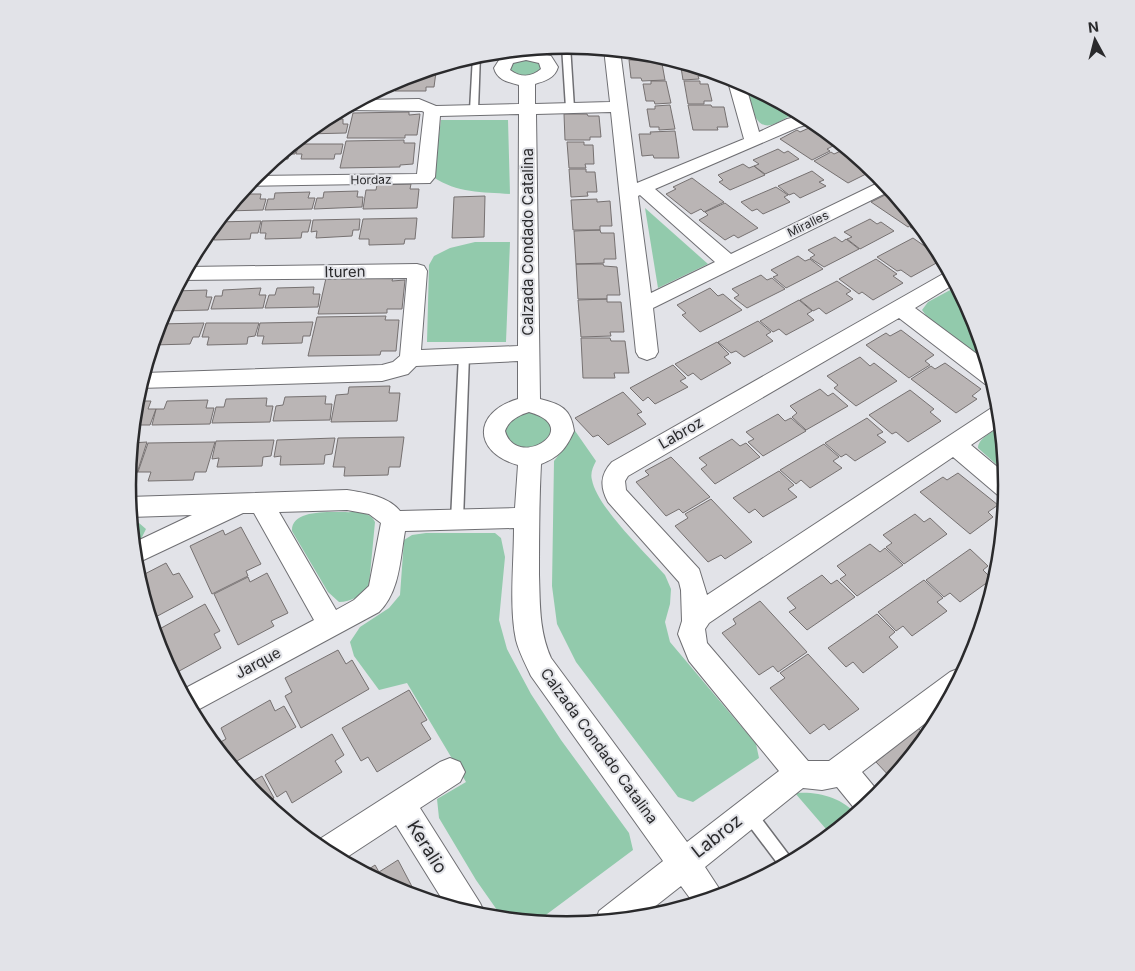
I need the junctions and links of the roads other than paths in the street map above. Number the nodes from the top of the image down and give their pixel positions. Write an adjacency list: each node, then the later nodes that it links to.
1 (567, 54): 10 (lane)
2 (535, 55): 6 (street)
3 (613, 56): 9 (street)
4 (512, 57): 6 (street)
5 (477, 63): 12 (lane)
6 (526, 80): 11 (street, Calzada Condado Catalina)
7 (738, 89): 15 (street)
8 (366, 104): 13 (street)
9 (619, 107): 10 (street); 18 (street)
10 (570, 108): 11 (street)
11 (527, 109): 12 (street); 25 (street, Calzada Condado Catalina)
12 (474, 110): 13 (street)
13 (432, 111): 16 (street, Hordaz)
14 (798, 122): 15 (street)
15 (753, 141): 18 (street)
16 (260, 182)
17 (881, 189): 19 (street, Miralles)
18 (636, 190): 19 (street); 22 (street)
19 (729, 263): 22 (street, Miralles)
20 (192, 274): 27 (street, Ituren)
21 (947, 280): 23 (street, Labroz)
22 (642, 305): 24 (street)
23 (900, 308): 28 (street); 41 (street, Labroz)
24 (647, 352)
25 (529, 353): 26 (street); 30 (street, Calzada Condado Catalina)
26 (464, 355): 27 (street); 38 (lane)
27 (410, 359): 29 (street)
28 (984, 371)
29 (148, 381)
30 (530, 404): 33 (street); 33 (street)
31 (994, 418): 32 (street)
32 (955, 445): 34 (street); 41 (street)
33 (530, 457): 37 (street, Calzada Condado Catalina)
34 (999, 482)
35 (251, 503): 36 (street); 39 (street); 40 (street); 42 (street)
36 (137, 507)
37 (526, 518): 38 (street); 53 (street, Calzada Condado Catalina)
38 (457, 520): 39 (street)
39 (394, 521): 42 (street, Jarque)
40 (141, 551)
41 (694, 619): 47 (street, Labroz)
42 (330, 624): 44 (street, Jarque)
43 (946, 691): 45 (street)
44 (193, 698)
45 (840, 769): 47 (street); 48 (street)
46 (450, 772): 49 (street, Keralio)
47 (799, 773): 50 (street, Labroz)
48 (865, 798)
49 (401, 805): 51 (street, Keralio); 55 (street, Keralio)
50 (748, 812): 52 (lane); 53 (street, Labroz)
51 (334, 848)
52 (783, 859)
53 (683, 863): 54 (street, Calzada Condado Catalina); 56 (street)
54 (706, 894)
55 (463, 905)
56 (623, 914)

